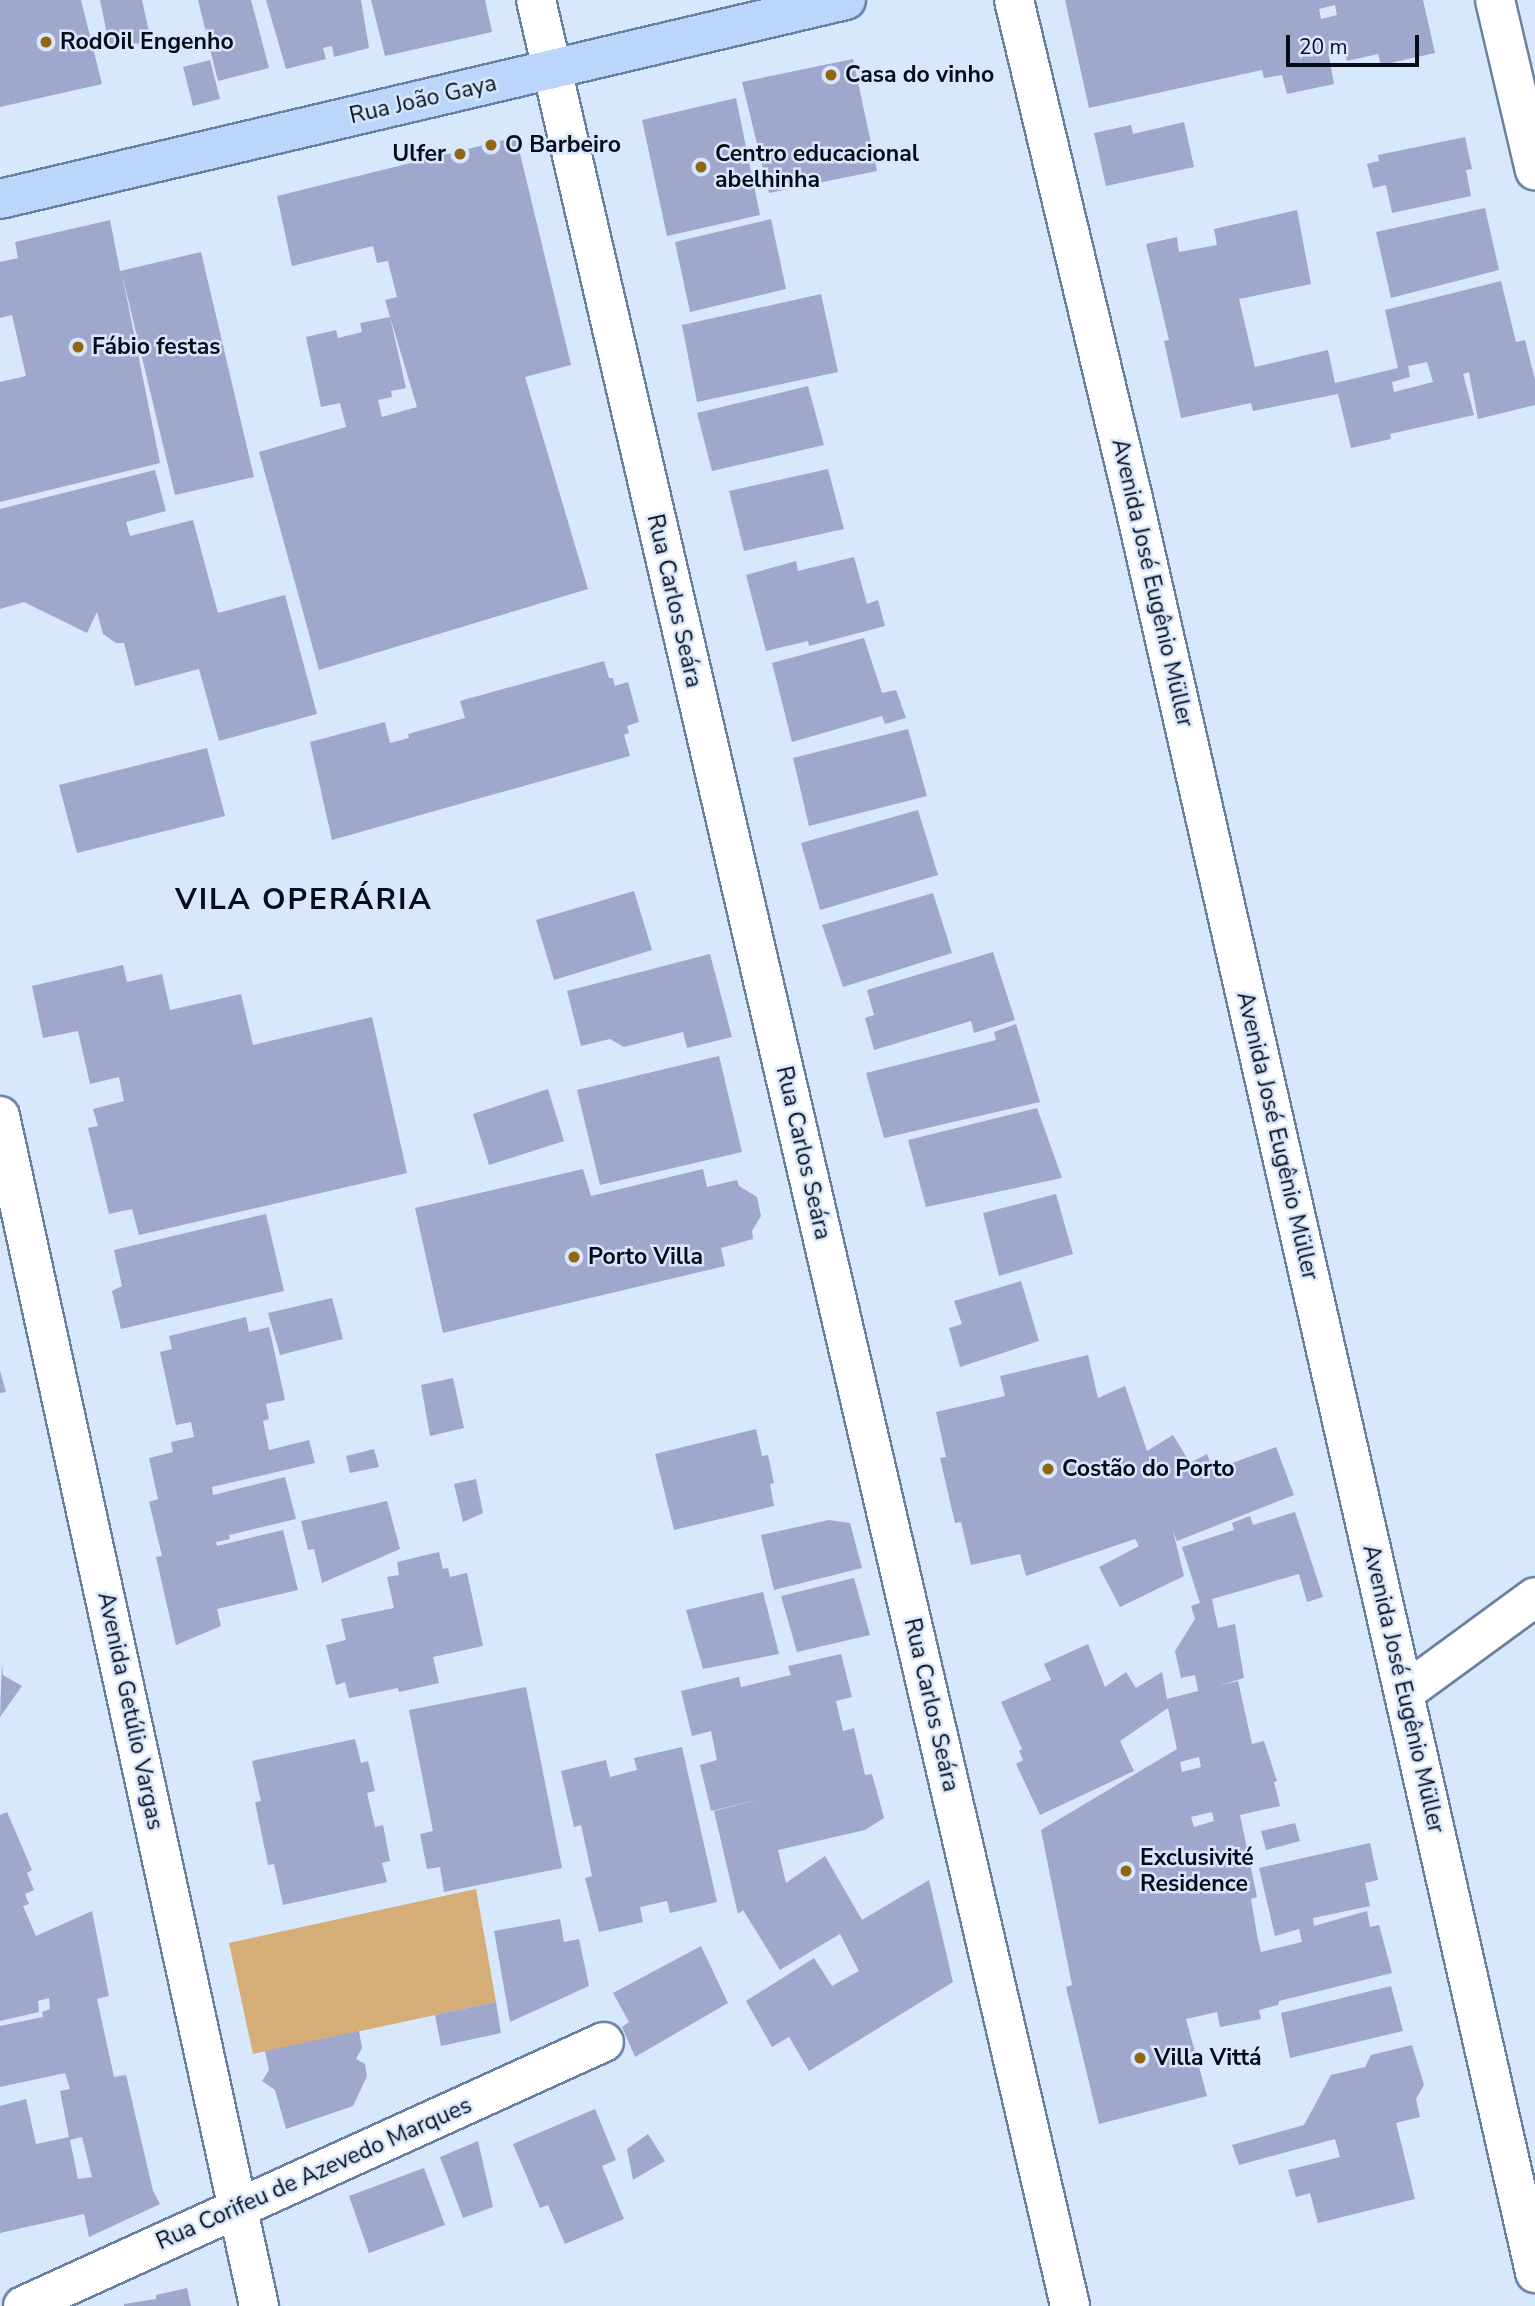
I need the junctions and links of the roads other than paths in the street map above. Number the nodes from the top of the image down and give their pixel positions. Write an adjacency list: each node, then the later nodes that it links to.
1 (536, 0): 5 (street, Rua Carlos Seára)
2 (846, 0): 5 (main road, Rua João Gaya)
3 (1014, 0): 10 (street, Avenida José Eugênio Müller)
4 (1495, 0): 6 (street)
5 (552, 69): 7 (main road, Rua João Gaya); 16 (street, Rua Carlos Seára)
6 (1535, 170)
7 (0, 199)
8 (0, 1116): 12 (street, Avenida Getúlio Vargas)
9 (1535, 1597): 10 (street)
10 (1404, 1693): 13 (street, Avenida José Eugênio Müller)
11 (604, 2042): 12 (street, Rua Corifeu de Azevedo Marques)
12 (238, 2208): 14 (street, Rua Corifeu de Azevedo Marques); 15 (street, Avenida Getúlio Vargas)
13 (1535, 2273)
14 (23, 2306)
15 (259, 2306)
16 (1070, 2306)

